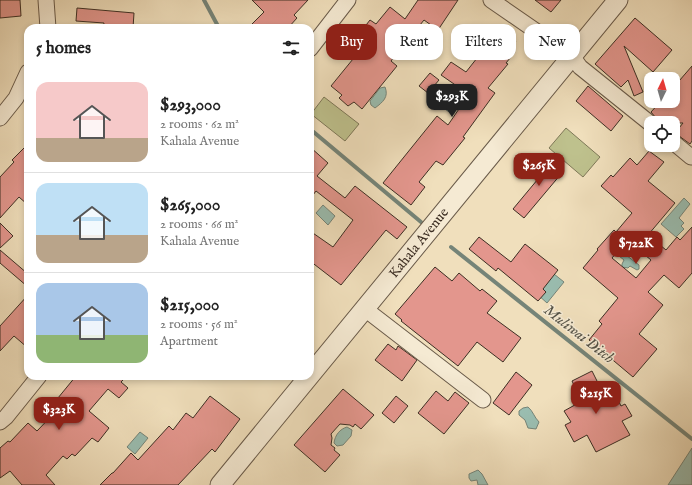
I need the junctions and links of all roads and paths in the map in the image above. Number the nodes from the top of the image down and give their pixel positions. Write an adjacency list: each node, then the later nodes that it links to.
1 (46, 0): 5 (street)
2 (348, 0): 7 (street)
3 (491, 0): 6 (street)
4 (618, 0): 8 (street, Kahala Avenue)
5 (48, 24)
6 (526, 24)
7 (314, 44)
8 (580, 46)
9 (569, 60): 16 (street, Kahala Avenue)
10 (575, 60): 13 (street)
11 (24, 81): 12 (street)
12 (0, 118)
13 (644, 118)
14 (680, 148): 15 (street)
15 (691, 157)
16 (365, 309): 17 (street, Kahala Avenue); 20 (street)
17 (314, 371)
18 (37, 380): 21 (street)
19 (307, 380): 22 (street, Kahala Avenue)
20 (483, 400)
21 (0, 422)
22 (220, 485)

